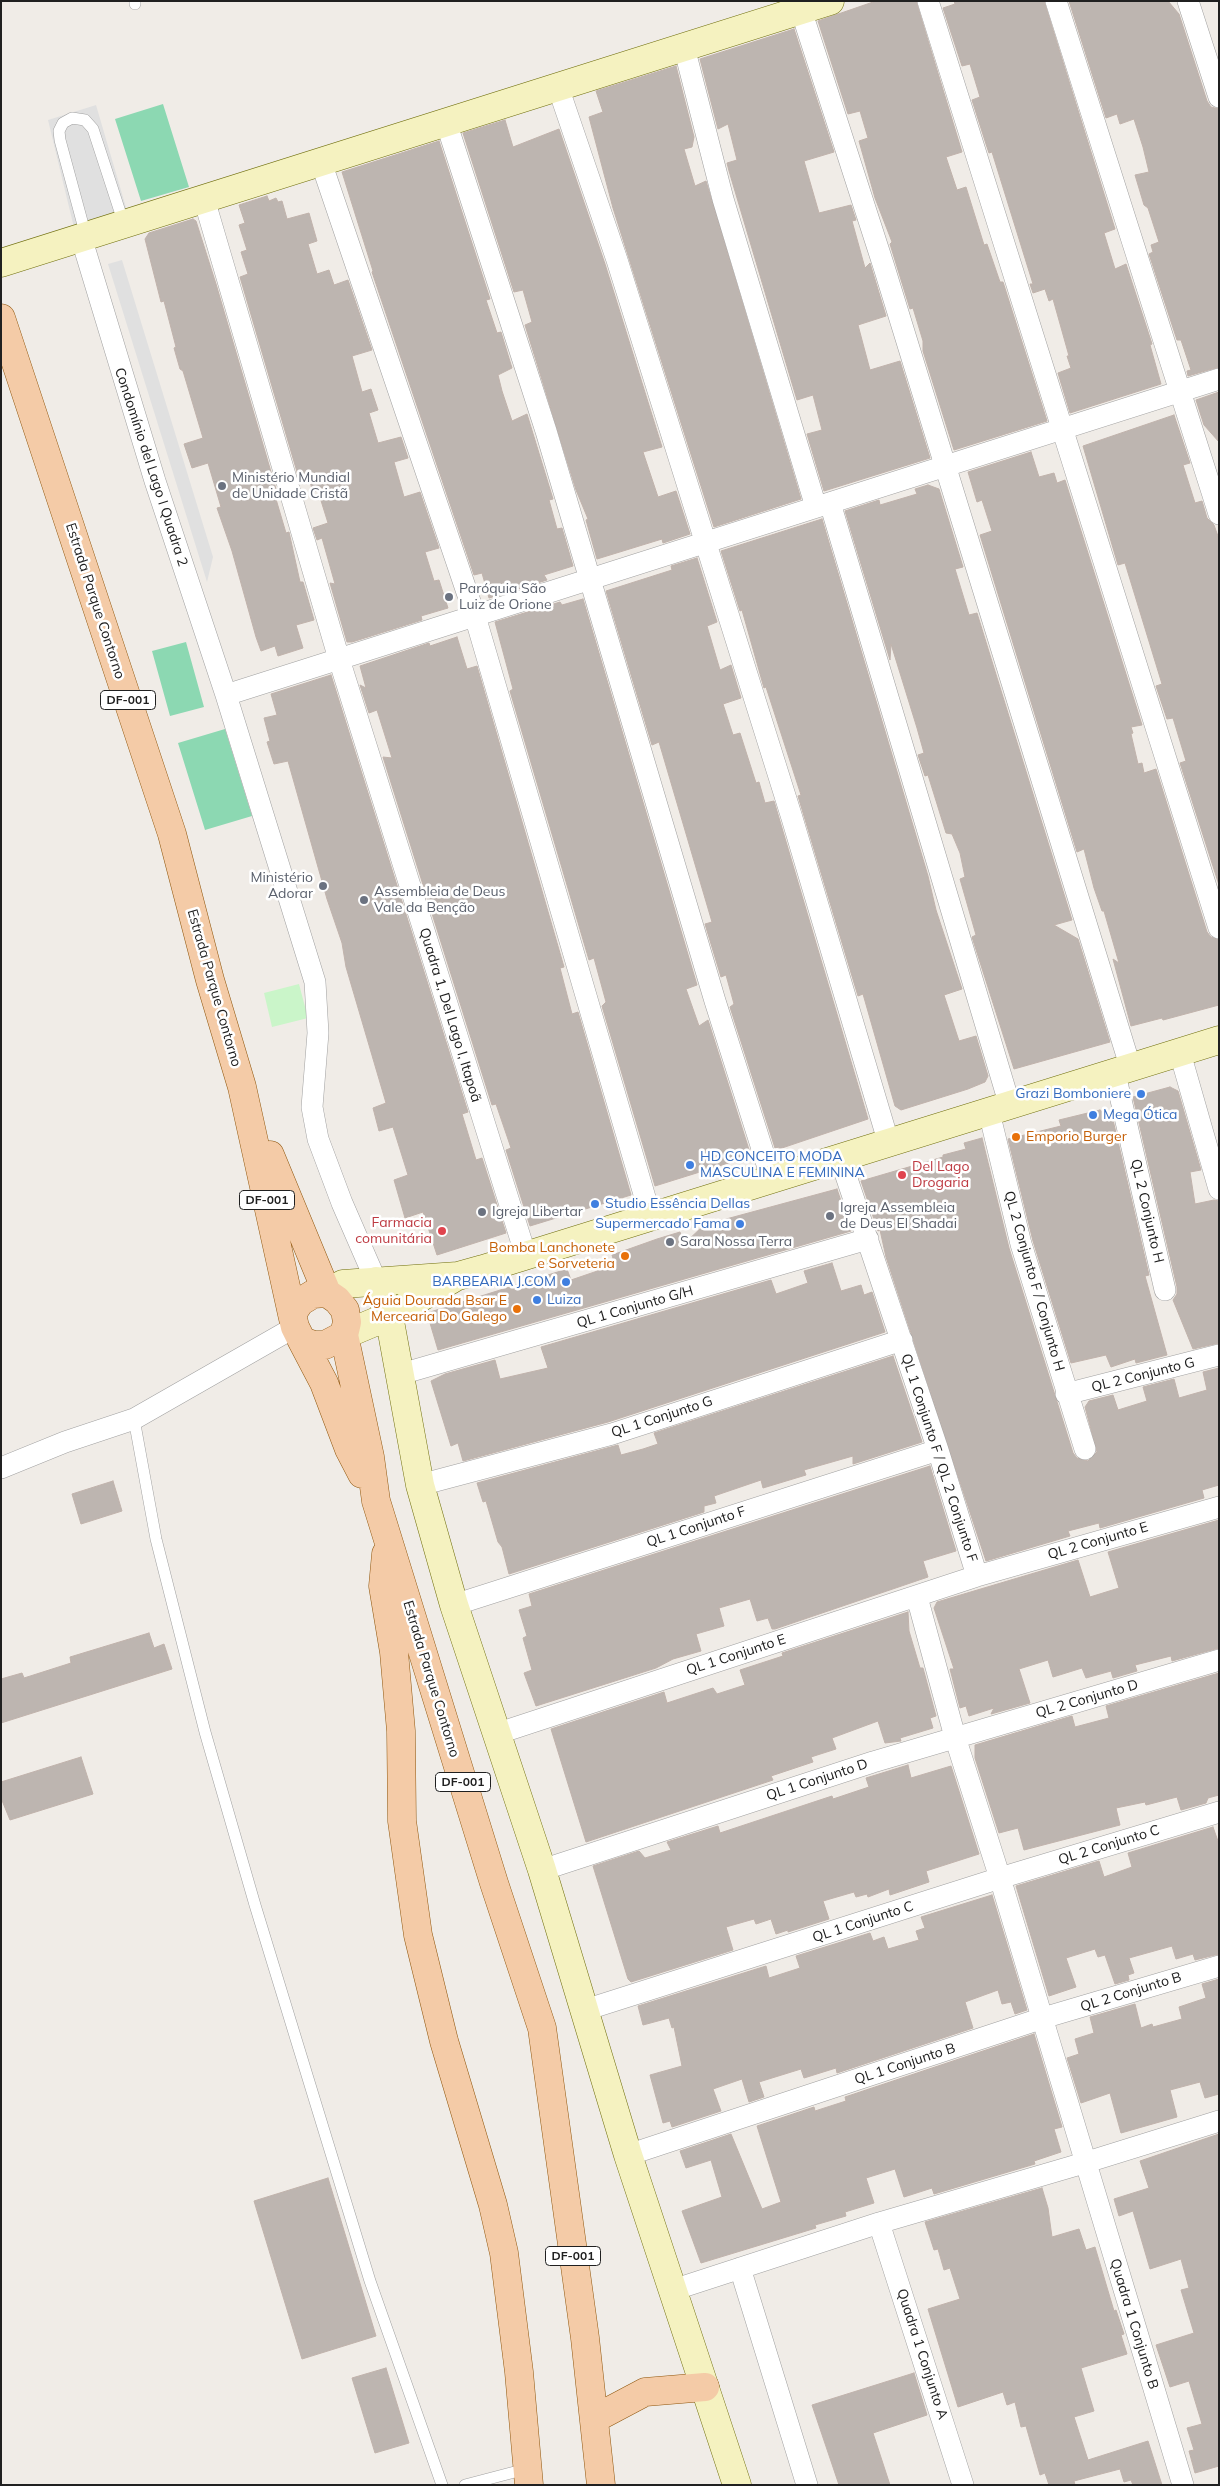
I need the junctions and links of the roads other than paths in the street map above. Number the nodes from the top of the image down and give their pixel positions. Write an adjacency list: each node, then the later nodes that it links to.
1 (830, 1): 5 (street)
2 (928, 1): 18 (street)
3 (1056, 1): 17 (street)
4 (1188, 1): 8 (street)
5 (801, 10): 6 (street); 19 (street, QL 2 Conjunto H)
6 (684, 48): 7 (street); 20 (street, QL 2 Conjunto F / Conjunto H)
7 (558, 87): 9 (street); 22 (street)
8 (1219, 97)
9 (446, 122): 10 (street); 23 (street)
10 (322, 162): 11 (street); 24 (street)
11 (204, 199): 12 (street); 25 (street, Quadra 1, Del Lago I, Itapoã)
12 (124, 224): 13 (street); 13 (lane)
13 (83, 237): 14 (street); 26 (street, Condomínio del Lago I Quadra 2)
14 (1, 262)
15 (1, 318): 31 (main road, Estrada Parque Contorno / DF-001)
16 (1219, 379): 17 (street)
17 (1179, 392): 18 (street); 21 (street)
18 (1062, 429): 19 (street); 27 (street)
19 (945, 466): 20 (street); 30 (street, QL 2 Conjunto H)
20 (823, 505): 22 (street); 32 (street, QL 2 Conjunto F / Conjunto H)
21 (1219, 514)
22 (705, 543): 23 (street); 33 (street)
23 (590, 580): 24 (street); 35 (street)
24 (474, 616): 25 (street); 37 (street)
25 (339, 659): 26 (street); 39 (street, Quadra 1, Del Lago I, Itapoã)
26 (226, 695): 41 (street, Condomínio del Lago I Quadra 2)
27 (1219, 928)
28 (1219, 1040): 29 (street)
29 (1180, 1053): 30 (street); 36 (street)
30 (1123, 1072): 32 (street); 42 (street, QL 2 Conjunto H)
31 (242, 1087): 43 (main road, Estrada Parque Contorno / DF-001); 45 (main road, Estrada Parque Contorno / DF-001)
32 (1000, 1109): 33 (street); 50 (street, QL 2 Conjunto F / Conjunto H)
33 (889, 1144): 34 (street)
34 (840, 1158): 35 (street); 38 (street, QL 1 Conjunto F / QL 2 Conjunto F)
35 (772, 1180): 37 (street)
36 (1219, 1189)
37 (651, 1218): 39 (street)
38 (868, 1239): 47 (street, QL 1 Conjunto F / QL 2 Conjunto F); 49 (street, QL 1 Conjunto G/H)
39 (526, 1256): 40 (street)
40 (458, 1276): 41 (street); 44 (street)
41 (376, 1281): 43 (street); 44 (street)
42 (1165, 1290)
43 (327, 1293): 45 (main road); 46 (main road, DF-001)
44 (389, 1316): 46 (street); 49 (street)
45 (296, 1327): 46 (main road); 51 (street); 56 (main road, Estrada Parque Contorno / DF-001)
46 (344, 1335): 56 (main road, Estrada Parque Contorno / DF-001)
47 (902, 1340): 53 (street, QL 1 Conjunto F / QL 2 Conjunto F); 55 (street, QL 1 Conjunto G)
48 (1219, 1355): 50 (street, QL 2 Conjunto G)
49 (401, 1374): 55 (street)
50 (1066, 1394): 52 (street, QL 2 Conjunto F / Conjunto H)
51 (134, 1419): 54 (street); 80 (lane)
52 (1085, 1448)
53 (938, 1450): 59 (street, QL 1 Conjunto F / QL 2 Conjunto F); 61 (street, QL 1 Conjunto F)
54 (1, 1468)
55 (420, 1485): 61 (street)
56 (376, 1501): 58 (main road, Estrada Parque Contorno / DF-001)
57 (1219, 1506): 59 (street, QL 2 Conjunto E)
58 (387, 1534): 78 (main road, Estrada Parque Contorno / DF-001); 79 (main road)
59 (977, 1576): 60 (street, QL 1 Conjunto E)
60 (917, 1597): 63 (street, QL 1 Conjunto E); 64 (street)
61 (454, 1605): 63 (street)
62 (1219, 1660): 64 (street, QL 2 Conjunto D)
63 (496, 1734): 66 (street)
64 (954, 1737): 66 (street, QL 1 Conjunto D); 67 (street)
65 (1219, 1812): 67 (street, QL 2 Conjunto C)
66 (542, 1870): 69 (street)
67 (1000, 1878): 69 (street, QL 1 Conjunto C); 70 (street)
68 (1219, 1966): 70 (street, QL 2 Conjunto B)
69 (585, 2010): 72 (street)
70 (1043, 2018): 72 (street, QL 1 Conjunto B); 73 (street, Quadra 1 Conjunto B)
71 (1219, 2121): 73 (street)
72 (628, 2155): 76 (street)
73 (1084, 2163): 74 (street); 86 (street, Quadra 1 Conjunto B)
74 (879, 2223): 75 (street); 85 (street, Quadra 1 Conjunto A)
75 (740, 2268): 76 (street); 84 (street)
76 (673, 2290): 77 (street)
77 (705, 2387): 78 (main road); 83 (street)
78 (594, 2419): 82 (main road, DF-001)
79 (528, 2477): 81 (lane)
80 (442, 2485)
81 (465, 2485)
82 (601, 2485)
83 (737, 2485)
84 (807, 2485)
85 (963, 2485)
86 (1183, 2485)

